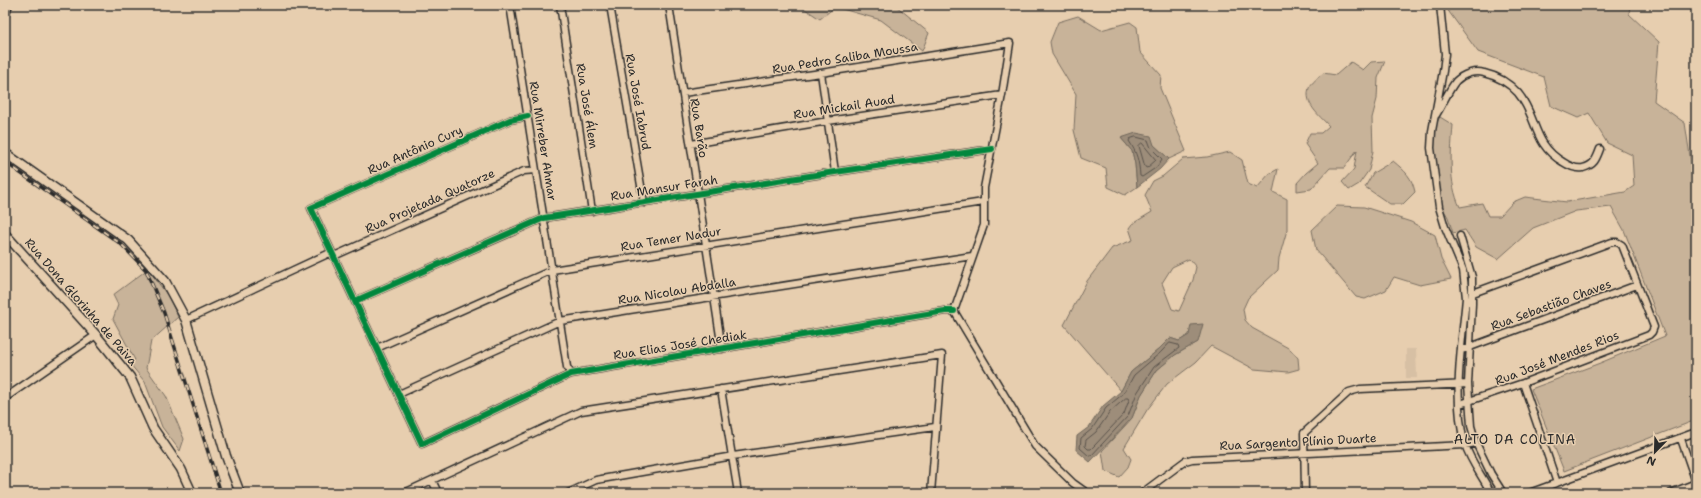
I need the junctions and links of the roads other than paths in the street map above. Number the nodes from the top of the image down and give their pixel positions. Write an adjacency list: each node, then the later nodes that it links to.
1 (9, 5): 7 (street)
2 (510, 5): 11 (street, Rua Mirreber Ahmar)
3 (560, 5): 23 (street, Rua José Álem)
4 (610, 5): 22 (street, Rua José Iabrud)
5 (669, 5): 9 (street, Rua Barão)
6 (1440, 5): 12 (street)
7 (5, 15)
8 (821, 73): 9 (street, Rua Pedro Saliba Moussa); 10 (street, Rua Pedro Saliba Moussa); 13 (street)
9 (683, 94): 14 (street, Rua Barão)
10 (1002, 95): 13 (street, Rua Mickail Auad); 16 (street)
11 (528, 116): 18 (street, Rua Mirreber Ahmar); 28 (street, Rua Antônio Cury)
12 (1434, 118): 15 (street); 34 (street)
13 (828, 120): 14 (street, Rua Mickail Auad); 19 (street)
14 (690, 144): 20 (street, Rua Barão)
15 (1600, 149)
16 (992, 150): 19 (street, Rua Mansur Farah); 21 (street)
17 (5, 153): 38 (street)
18 (536, 170): 24 (street, Rua Mirreber Ahmar); 28 (street, Rua Projetada Quatorze)
19 (835, 172): 20 (street, Rua Mansur Farah)
20 (698, 194): 22 (street, Rua Mansur Farah); 27 (street, Rua Barão)
21 (983, 202): 27 (street, Rua Temer Nadur); 29 (street)
22 (644, 203): 23 (street, Rua Mansur Farah)
23 (592, 211): 24 (street, Rua Mansur Farah)
24 (544, 218): 30 (street, Rua Mirreber Ahmar); 35 (street, Rua Mansur Farah)
25 (5, 234): 40 (street, Rua Dona Glorinha de Paiva)
26 (1460, 236): 32 (street)
27 (706, 245): 30 (street, Rua Temer Nadur); 33 (street, Rua Barão)
28 (333, 254): 35 (street); 38 (street, Rua Projetada Quatorze)
29 (972, 256): 33 (street, Rua Nicolau Abdalla); 37 (street)
30 (552, 270): 39 (street, Rua Mirreber Ahmar); 42 (street, Rua Temer Nadur)
31 (1637, 285): 32 (street); 41 (street, Rua Sebastião Chaves); 46 (street, Rua José Mendes Rios)
32 (1473, 293): 36 (street)
33 (714, 296): 39 (street, Rua Nicolau Abdalla); 43 (street, Rua Barão)
34 (1466, 298): 36 (street); 44 (street)
35 (355, 301): 42 (street)
36 (1472, 304): 41 (street)
37 (954, 311): 43 (street, Rua Elias José Chediak); 71 (street)
38 (186, 320): 65 (street)
39 (560, 321): 45 (street, Rua Mirreber Ahmar); 51 (street, Rua Nicolau Abdalla)
40 (96, 335): 50 (street); 64 (street, Rua Dona Glorinha de Paiva)
41 (1471, 346): 44 (street, Rua Sebastião Chaves); 47 (street)
42 (377, 348): 51 (street)
43 (722, 349): 45 (street, Rua Elias José Chediak)
44 (1462, 350): 48 (street)
45 (571, 374): 51 (street, Rua Elias José Chediak)
46 (1523, 383): 52 (street, Rua José Mendes Rios); 62 (street)
47 (1468, 384): 48 (street); 52 (street)
48 (1460, 385): 53 (street); 59 (street)
49 (721, 389): 54 (street); 60 (street); 61 (street)
50 (6, 394)
51 (399, 394)
52 (1468, 402): 53 (street, Rua José Mendes Rios); 57 (street)
53 (1460, 404): 58 (street)
54 (936, 427): 60 (street); 70 (street)
55 (1696, 432): 56 (street)
56 (1681, 439): 62 (street); 63 (street)
57 (1476, 443): 58 (street, Rua Sargento Plínio Duarte); 75 (street)
58 (1465, 445): 59 (street, Rua Sargento Plínio Duarte); 74 (street)
59 (1303, 453): 72 (street, Rua Sargento Plínio Duarte); 73 (street)
60 (733, 456): 68 (street); 69 (street)
61 (432, 480): 66 (street); 67 (street)
62 (1557, 483): 76 (street)
63 (1696, 483): 77 (street)
64 (192, 493)
65 (240, 493)
66 (404, 493)
67 (438, 493)
68 (568, 493)
69 (738, 493)
70 (931, 493)
71 (1087, 493)
72 (1142, 493)
73 (1305, 493)
74 (1491, 493)
75 (1503, 493)
76 (1529, 493)
77 (1671, 493)

